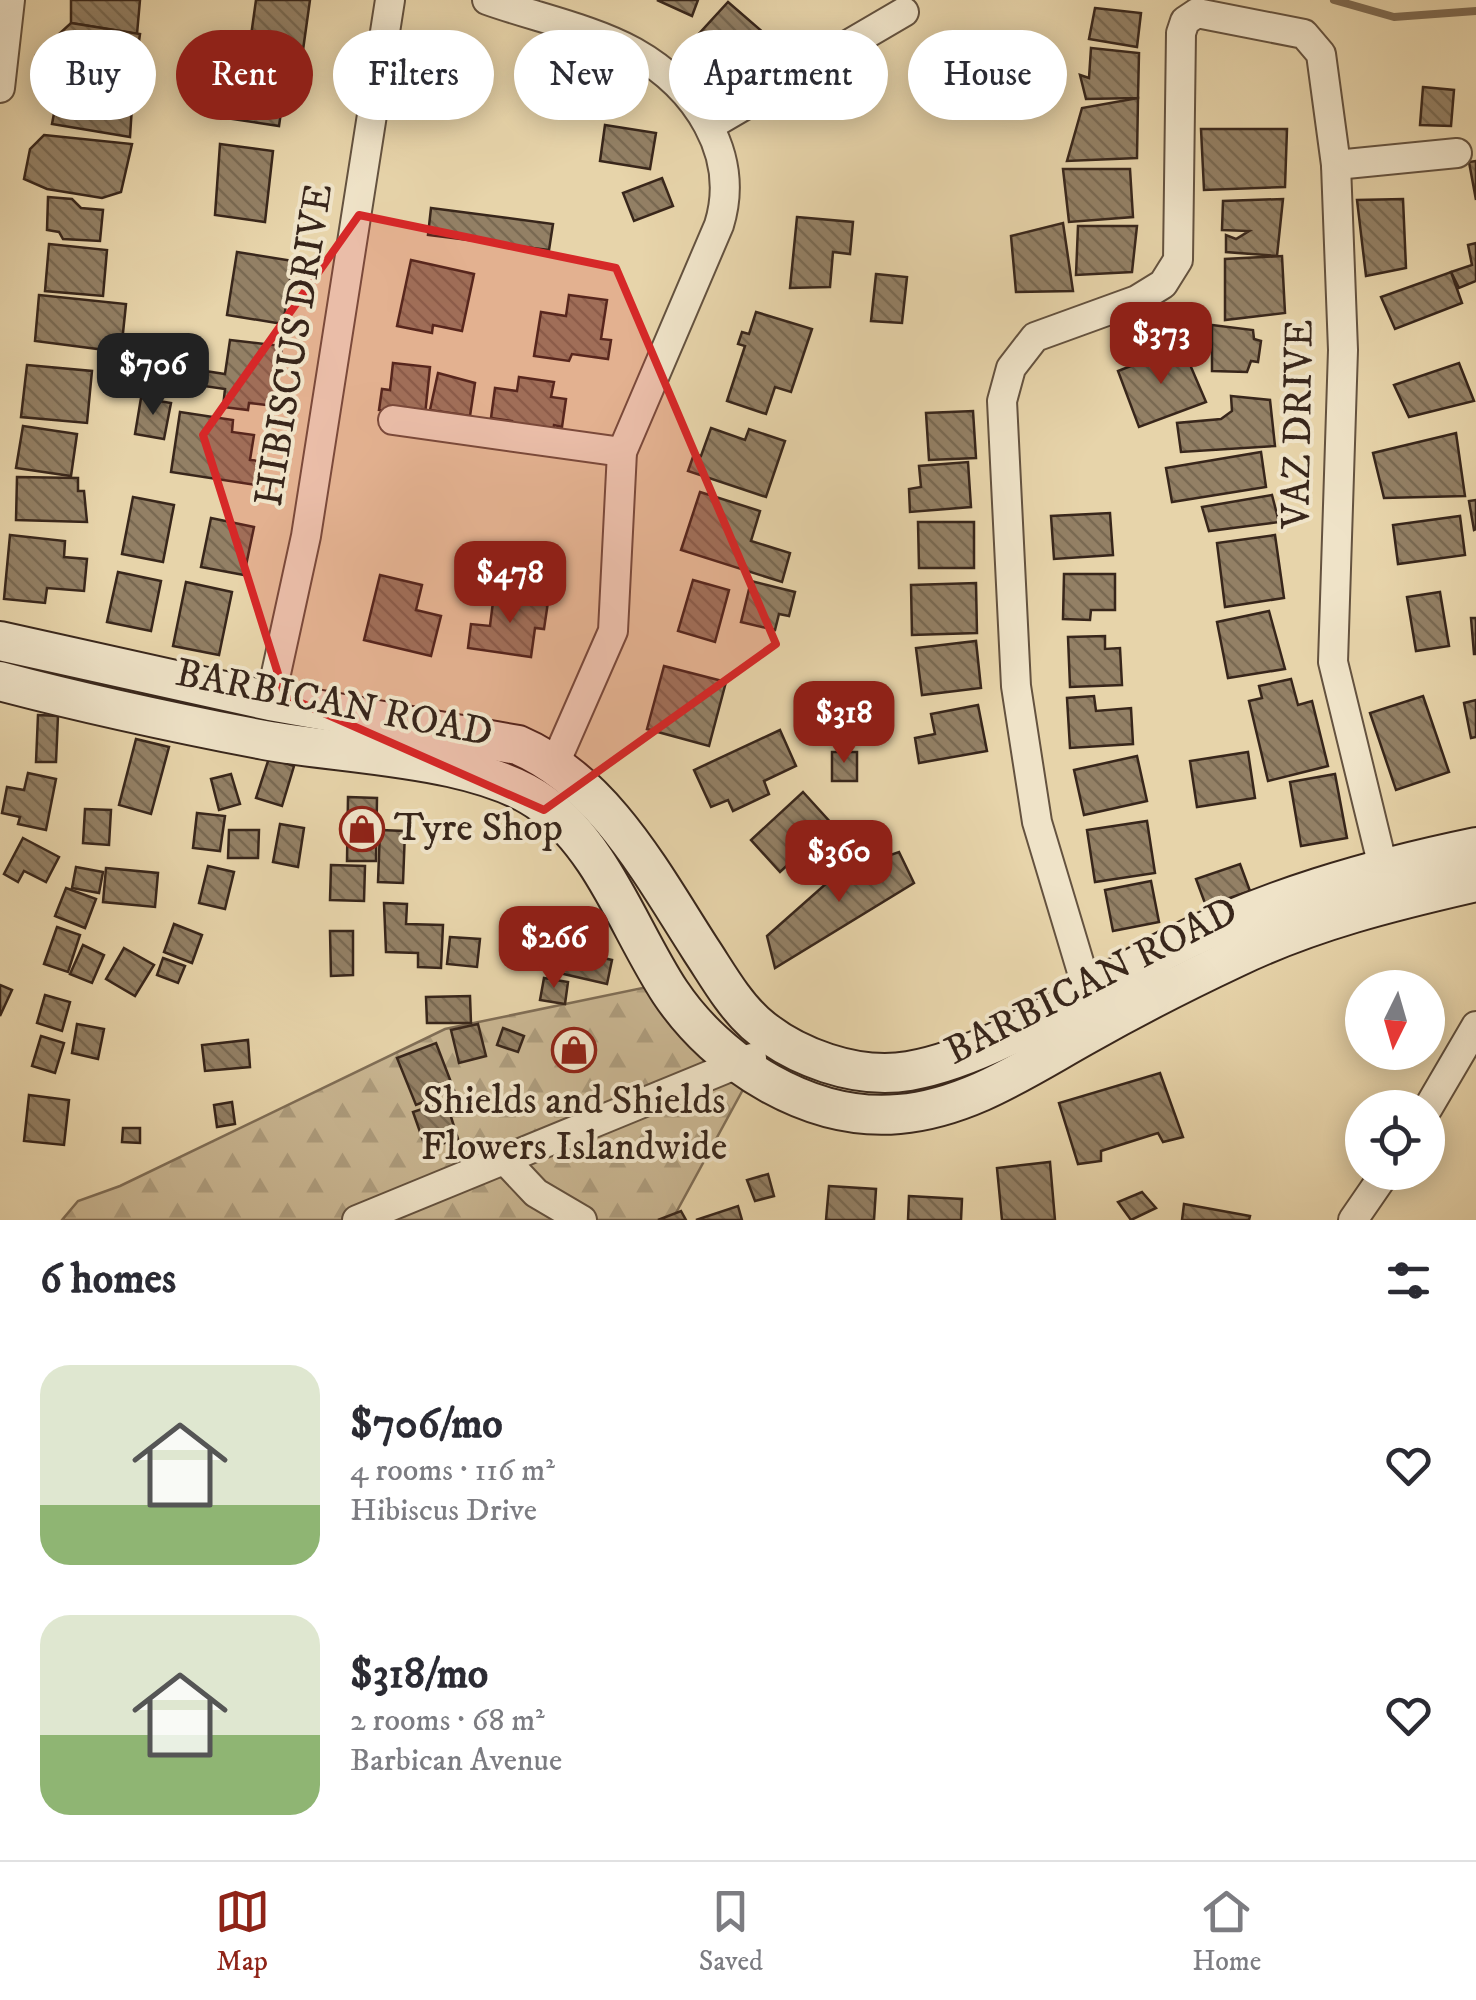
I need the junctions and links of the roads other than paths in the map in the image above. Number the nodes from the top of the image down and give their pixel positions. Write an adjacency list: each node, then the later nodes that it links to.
1 (10, 0): 5 (street)
2 (390, 0): 13 (street, HIBISCUS DRIVE)
3 (486, 0): 6 (street)
4 (904, 12): 6 (street)
5 (0, 88)
6 (710, 126): 10 (street)
7 (1457, 153): 8 (street)
8 (1336, 165): 16 (street, VAZ DRIVE); 18 (street, VAZ DRIVE)
9 (392, 420): 10 (street)
10 (622, 452): 14 (street)
11 (0, 641): 13 (main road, BARBICAN ROAD)
12 (0, 681): 21 (main road, BARBICAN ROAD)
13 (270, 702): 14 (main road, BARBICAN ROAD)
14 (556, 761): 20 (main road, BARBICAN ROAD)
15 (1476, 848): 16 (main road, BARBICAN ROAD)
16 (1383, 866): 18 (main road, BARBICAN ROAD)
17 (1476, 882): 21 (main road, BARBICAN ROAD)
18 (1088, 992): 20 (main road, BARBICAN ROAD)
19 (1476, 1026): 22 (street)
20 (777, 1039): 21 (street)
21 (742, 1065): 23 (street)
22 (1439, 1090)
23 (504, 1159): 25 (street); 26 (street)
24 (1374, 1190): 27 (street)
25 (356, 1220)
26 (582, 1220)
27 (1353, 1220)

